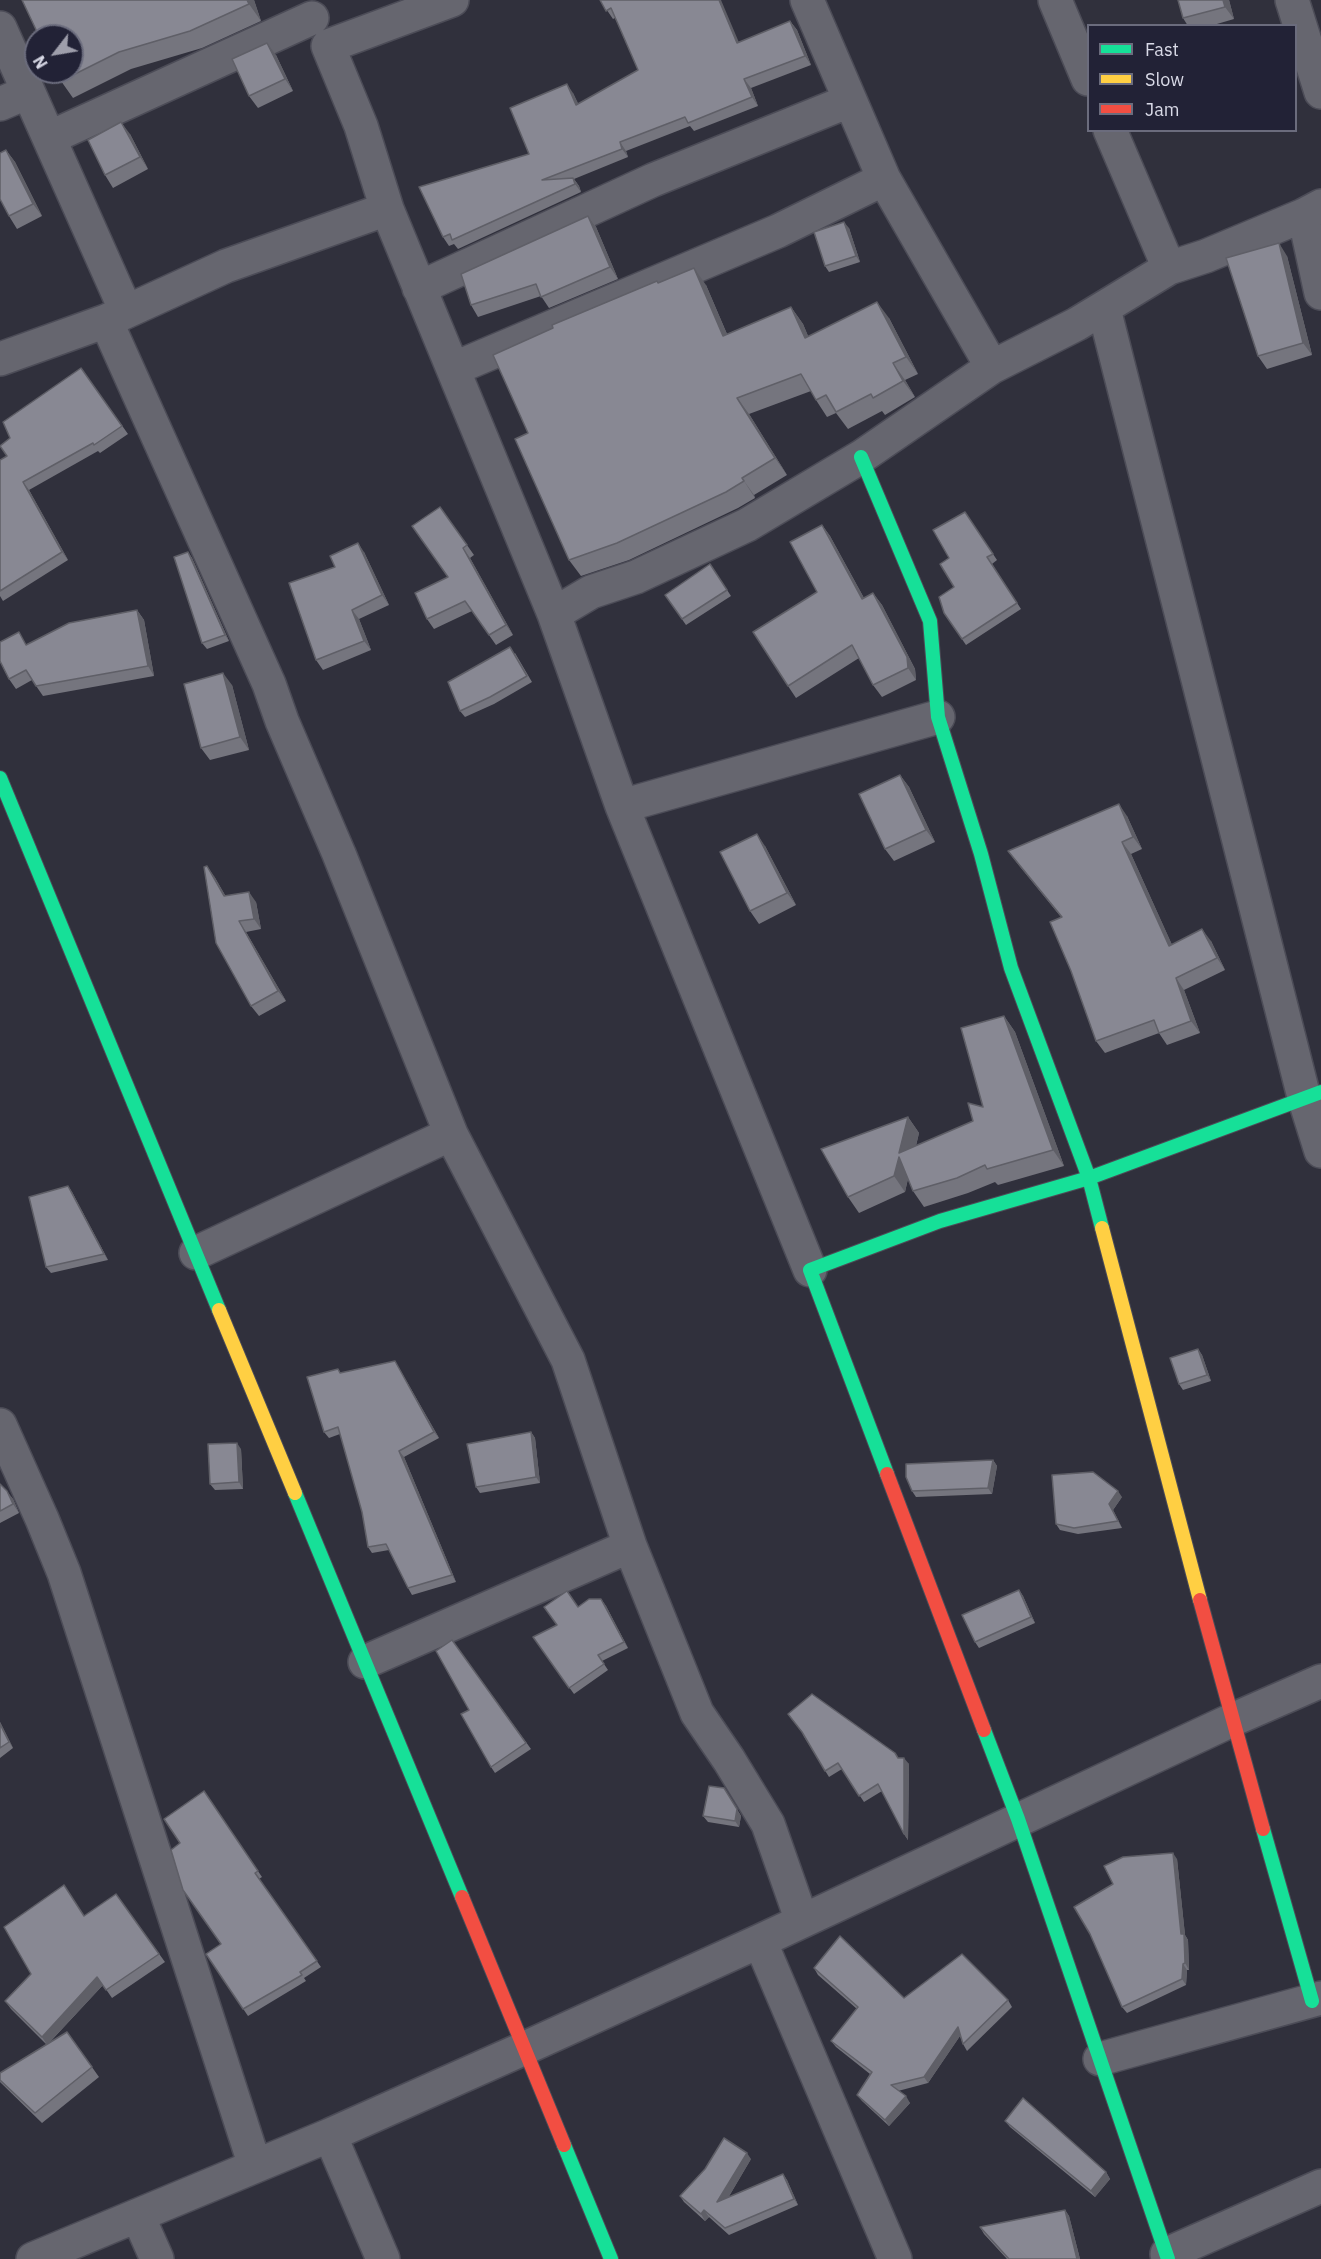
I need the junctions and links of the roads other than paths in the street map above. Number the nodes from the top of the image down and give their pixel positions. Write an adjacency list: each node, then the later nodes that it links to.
1 (452, 0): 7 (street)
2 (807, 0): 11 (street)
3 (1055, 0): 8 (street)
4 (1292, 0): 9 (street)
5 (308, 9): 7 (street); 13 (street)
6 (0, 28): 10 (street)
7 (328, 46): 15 (street)
8 (1087, 74)
9 (1321, 92)
10 (14, 98): 13 (street)
11 (849, 101): 14 (street); 18 (street)
12 (1111, 132): 17 (street)
13 (49, 138): 21 (street)
14 (885, 178): 23 (street); 24 (street)
15 (387, 209): 18 (street); 21 (street)
16 (1313, 211): 17 (street); 19 (street)
17 (1169, 268): 20 (street)
18 (419, 288): 24 (street)
19 (1321, 293)
20 (1104, 309): 23 (street); 30 (street)
21 (116, 316): 22 (street); 31 (street)
22 (0, 359)
23 (992, 367): 25 (street)
24 (453, 369): 26 (street)
25 (861, 457): 26 (street); 27 (street)
26 (554, 614): 29 (street)
27 (938, 717): 29 (street); 33 (street)
28 (0, 777): 34 (street)
29 (622, 806): 35 (street)
30 (1312, 1094): 32 (street); 33 (street)
31 (452, 1134): 34 (street); 37 (street)
32 (1321, 1151)
33 (1089, 1178): 35 (street); 40 (street)
34 (196, 1253): 38 (street)
35 (810, 1270): 41 (street)
36 (0, 1425): 48 (street)
37 (630, 1546): 38 (street); 42 (street)
38 (365, 1662): 45 (street)
39 (1321, 1681): 40 (street)
40 (1232, 1720): 41 (street); 44 (street)
41 (1018, 1820): 42 (street); 46 (street)
42 (802, 1921): 43 (street)
43 (760, 1941): 45 (street); 56 (street)
44 (1317, 2000): 46 (street)
45 (525, 2048): 47 (street); 55 (street)
46 (1100, 2059): 51 (street)
47 (330, 2135): 48 (street); 54 (street)
48 (255, 2166): 50 (street)
49 (1321, 2186): 51 (street)
50 (138, 2216): 52 (street); 53 (street)
51 (1167, 2256)
52 (33, 2259)
53 (157, 2259)
54 (383, 2259)
55 (610, 2259)
56 (895, 2259)

